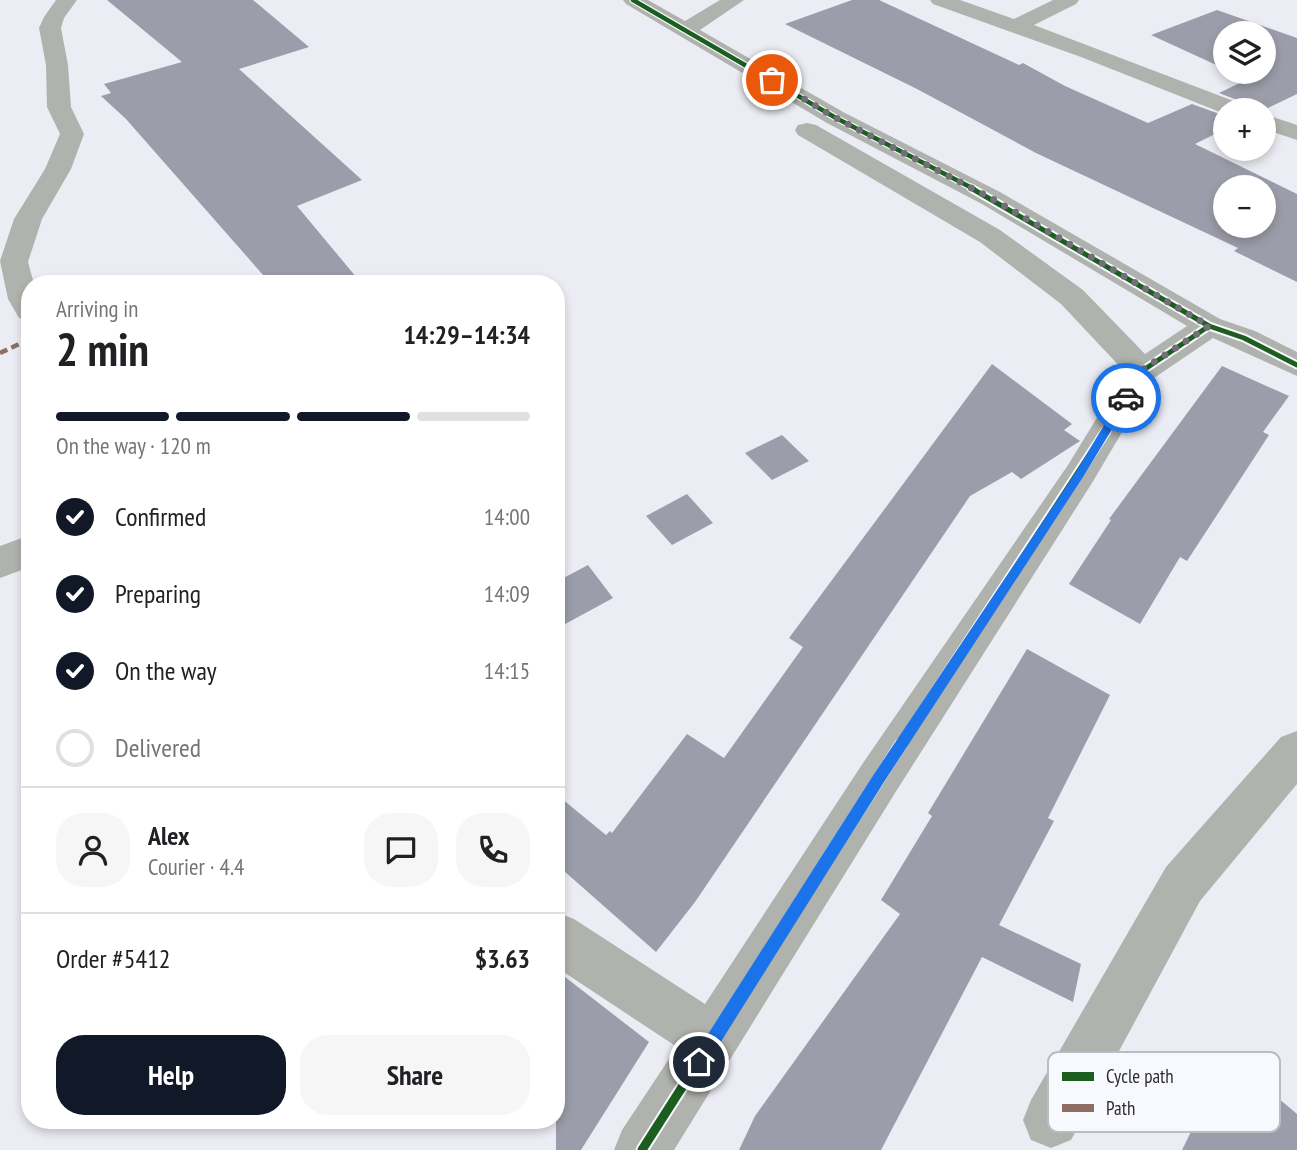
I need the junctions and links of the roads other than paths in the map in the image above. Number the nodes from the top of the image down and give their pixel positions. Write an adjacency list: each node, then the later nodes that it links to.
1 (67, 0): 16 (street)
2 (611, 0): 9 (street)
3 (634, 0): 8 (street)
4 (734, 0): 8 (street)
5 (940, 0): 7 (street)
6 (1069, 0): 7 (street)
7 (1018, 25): 10 (street)
8 (686, 30): 17 (street)
9 (642, 33)
10 (1213, 101)
11 (1297, 108): 12 (street)
12 (1276, 117)
13 (787, 119): 19 (street)
14 (1276, 126): 15 (street)
15 (1297, 133)
16 (21, 291)
17 (1209, 326): 18 (street); 19 (street)
18 (1297, 365)
19 (1142, 370): 24 (street)
20 (21, 554): 21 (street)
21 (0, 563)
22 (1297, 751): 25 (street)
23 (565, 943): 24 (street)
24 (713, 1040): 26 (street)
25 (1089, 1052)
26 (642, 1150)

